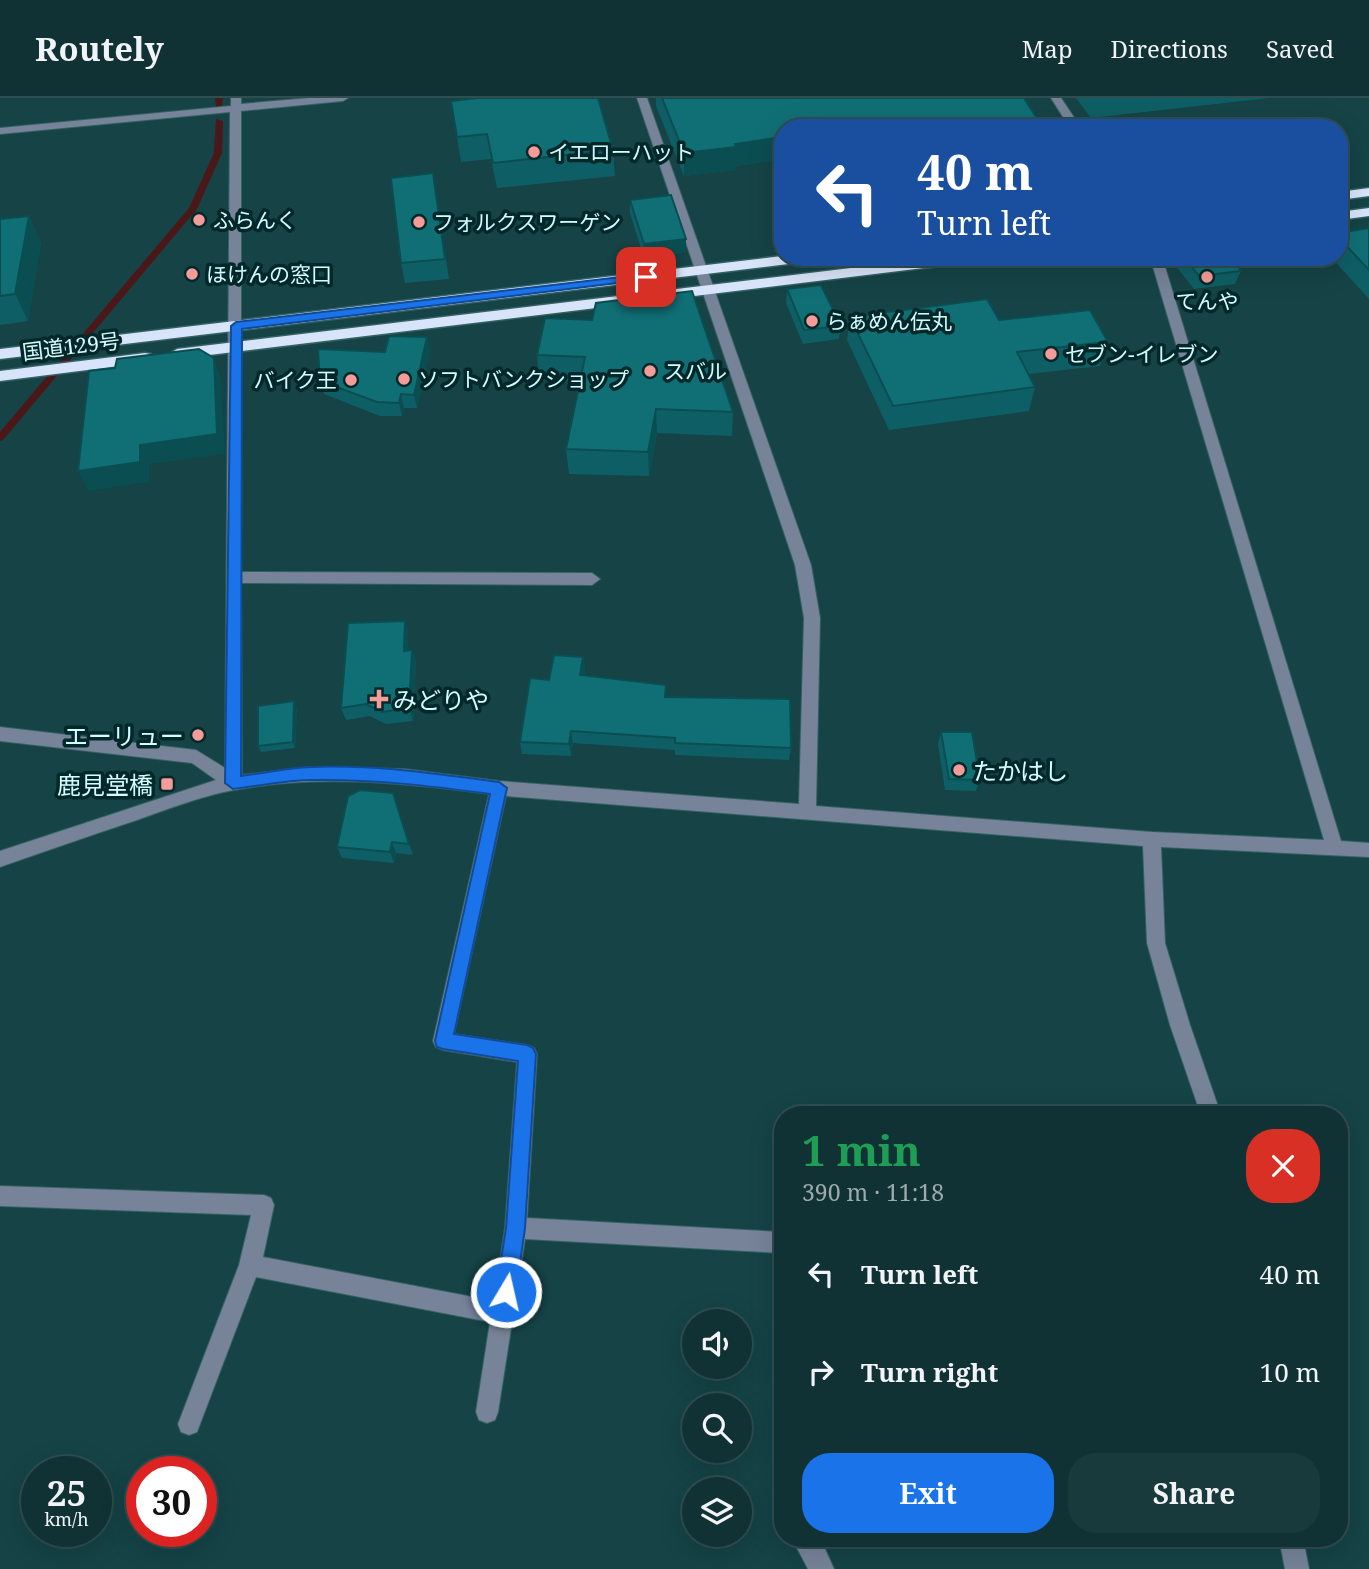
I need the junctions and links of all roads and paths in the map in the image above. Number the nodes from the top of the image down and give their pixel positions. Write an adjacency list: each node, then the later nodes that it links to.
1 (343, 98): 4 (street)
2 (642, 98): 14 (street)
3 (1056, 98): 5 (street)
4 (236, 104): 6 (street); 16 (street)
5 (1070, 119)
6 (0, 131)
7 (1369, 192): 8 (highway)
8 (1348, 195)
9 (1369, 212): 10 (highway)
10 (1348, 215)
11 (774, 262): 14 (highway, 国道129号)
12 (906, 266): 15 (highway, 国道129号)
13 (1159, 266): 27 (street)
14 (701, 271): 15 (street); 16 (highway, 国道129号)
15 (707, 290): 17 (highway, 国道129号); 25 (street)
16 (236, 326): 17 (street); 18 (highway, 国道129号)
17 (236, 347): 19 (highway, 国道129号); 20 (street)
18 (0, 354)
19 (0, 376)
20 (233, 577): 21 (street); 23 (street)
21 (592, 579)
22 (0, 734): 23 (street)
23 (233, 783): 24 (street); 29 (street)
24 (499, 788): 25 (street); 32 (street)
25 (807, 812): 26 (street)
26 (1152, 839): 27 (street); 30 (street)
27 (1335, 849): 28 (street)
28 (1369, 850)
29 (0, 859)
30 (1208, 1106)
31 (0, 1196): 34 (street)
32 (516, 1228): 33 (street); 35 (street)
33 (774, 1243)
34 (250, 1265): 35 (street); 37 (street)
35 (503, 1314): 36 (street)
36 (487, 1412)
37 (189, 1424)
38 (809, 1547): 40 (street)
39 (1293, 1547): 41 (street)
40 (822, 1569)
41 (1297, 1569)

